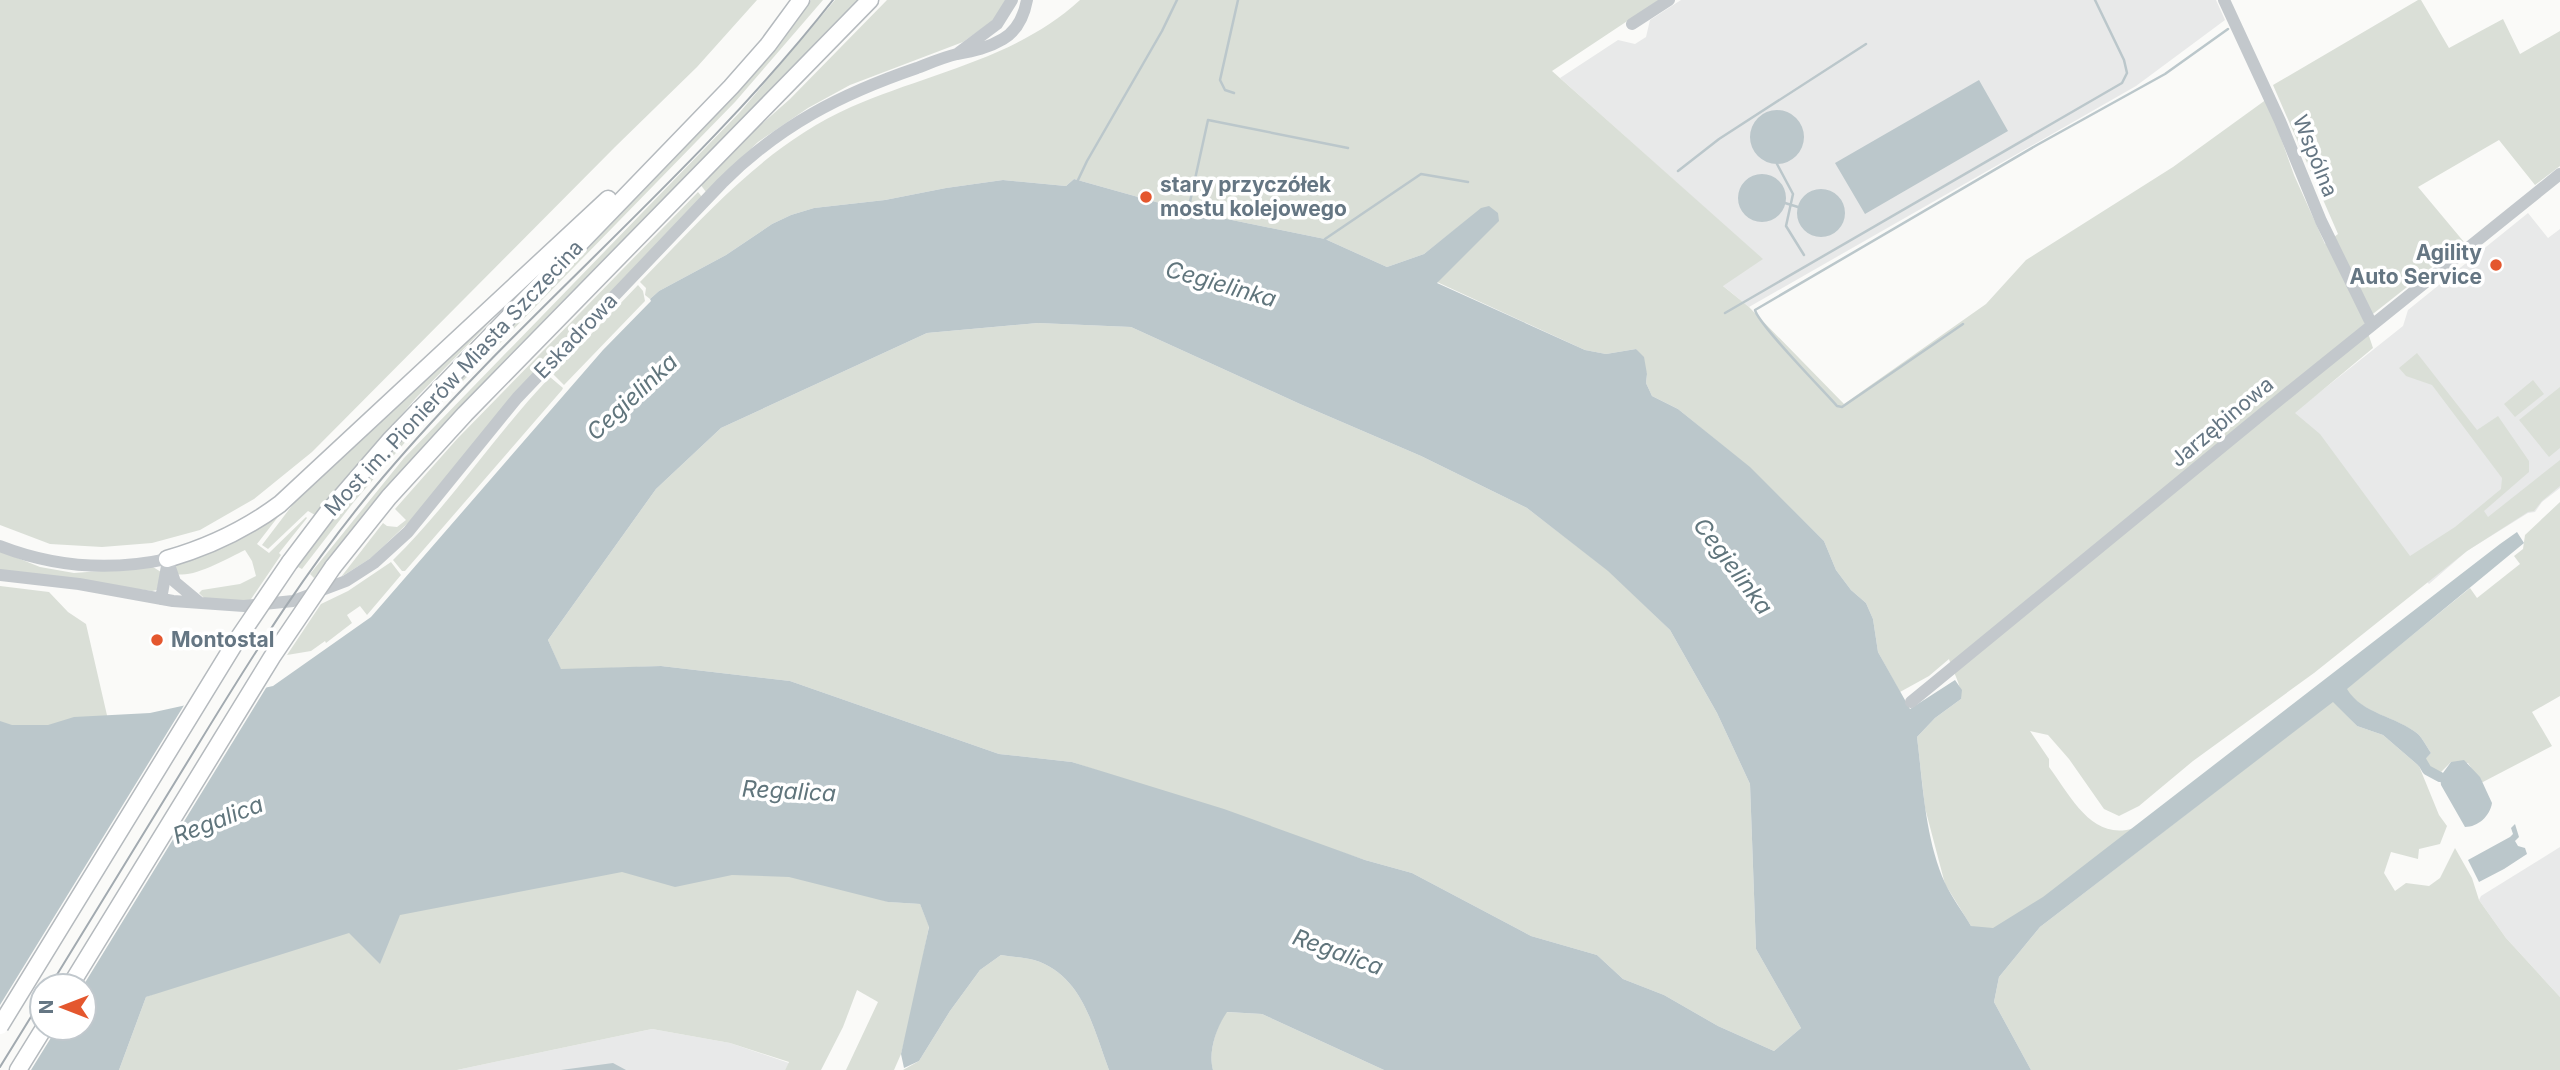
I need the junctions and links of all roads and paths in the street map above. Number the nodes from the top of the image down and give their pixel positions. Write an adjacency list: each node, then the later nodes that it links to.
1 (801, 0): 11 (main road)
2 (870, 0): 9 (main road)
3 (876, 0): 9 (main road)
4 (1012, 0): 10 (street, Eskadrowa)
5 (1027, 0): 10 (street, Eskadrowa)
6 (1669, 0): 8 (street)
7 (2224, 0): 13 (street, Wspólna)
8 (1632, 24)
9 (833, 39): 20 (main road, Most im. Pionierów Miasta Szczecina, bridge)
10 (957, 54): 18 (street, Eskadrowa)
11 (682, 136): 15 (main road); 21 (main road, Most im. Pionierów Miasta Szczecina, bridge)
12 (2560, 174): 13 (street, Jarzębinowa)
13 (2372, 325): 19 (street, Jarzębinowa)
14 (0, 546): 15 (street)
15 (167, 559): 17 (street); 18 (street)
16 (0, 575): 17 (street, Eskadrowa)
17 (161, 599): 18 (street, Eskadrowa)
18 (205, 604)
19 (1911, 702)
20 (79, 972)
21 (0, 1026)
22 (35, 1042): 23 (main road)
23 (18, 1070)

